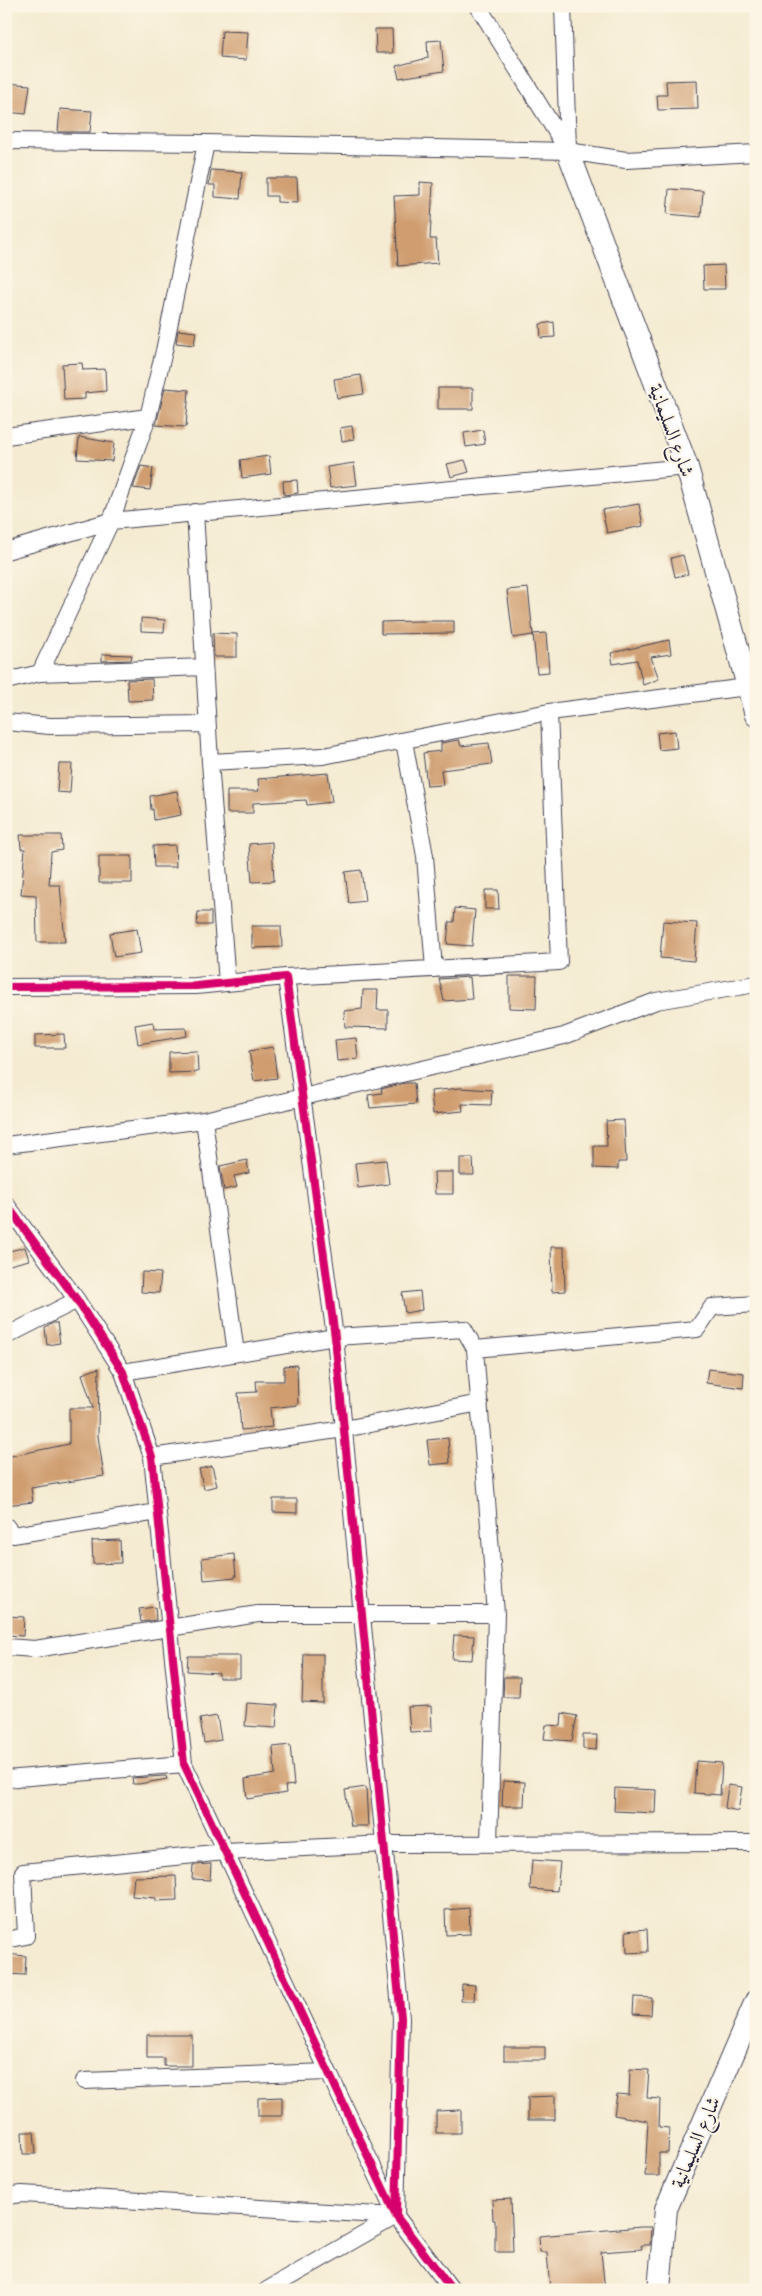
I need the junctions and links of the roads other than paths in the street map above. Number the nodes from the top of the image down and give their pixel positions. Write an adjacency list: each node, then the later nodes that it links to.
1 (478, 6): 5 (street)
2 (563, 6): 5 (street)
3 (6, 141): 4 (street)
4 (206, 143): 5 (street); 7 (street)
5 (568, 151): 6 (street); 9 (street, شارع السليمانية)
6 (756, 153)
7 (148, 417): 8 (street); 11 (street)
8 (6, 436)
9 (687, 467): 10 (street); 16 (street, شارع السليمانية)
10 (194, 512): 11 (street); 13 (street)
11 (111, 522): 12 (street); 14 (street)
12 (6, 551)
13 (204, 667): 14 (street); 20 (street)
14 (40, 673): 15 (street)
15 (6, 681)
16 (747, 687): 17 (street); 18 (street, شارع السليمانية)
17 (549, 712): 21 (street); 23 (street)
18 (756, 715)
19 (6, 722): 20 (street)
20 (207, 724): 22 (street)
21 (404, 740): 22 (street); 23 (street)
22 (210, 762): 25 (street)
23 (434, 969): 24 (street)
24 (286, 977): 25 (street); 28 (street)
25 (227, 983): 27 (street)
26 (756, 984): 28 (street)
27 (6, 987)
28 (303, 1097): 29 (street); 35 (street)
29 (204, 1120): 30 (street); 37 (street)
30 (6, 1145)
31 (6, 1204): 32 (street)
32 (78, 1300): 34 (street); 38 (street)
33 (756, 1304): 36 (street)
34 (6, 1336)
35 (335, 1337): 36 (street); 37 (street); 40 (street)
36 (475, 1349): 39 (street)
37 (236, 1354): 38 (street)
38 (123, 1372): 41 (street)
39 (480, 1403): 40 (street); 44 (street)
40 (344, 1429): 41 (street); 45 (street)
41 (152, 1457): 42 (street)
42 (158, 1512): 43 (street); 46 (street)
43 (6, 1526)
44 (496, 1614): 45 (street); 50 (street)
45 (363, 1615): 46 (street); 52 (street)
46 (170, 1628): 47 (street); 48 (street)
47 (6, 1647)
48 (184, 1764): 49 (street); 53 (street)
49 (6, 1779)
50 (489, 1843): 51 (street); 52 (street)
51 (756, 1843)
52 (386, 1844): 53 (street); 59 (street)
53 (225, 1852): 54 (street); 56 (street)
54 (6, 1940)
55 (756, 2001): 62 (street, شارع السليمانية)
56 (328, 2072): 57 (street); 59 (street)
57 (84, 2081)
58 (6, 2196): 59 (street)
59 (396, 2216): 60 (street); 61 (street)
60 (267, 2290)
61 (452, 2290)
62 (659, 2290)

